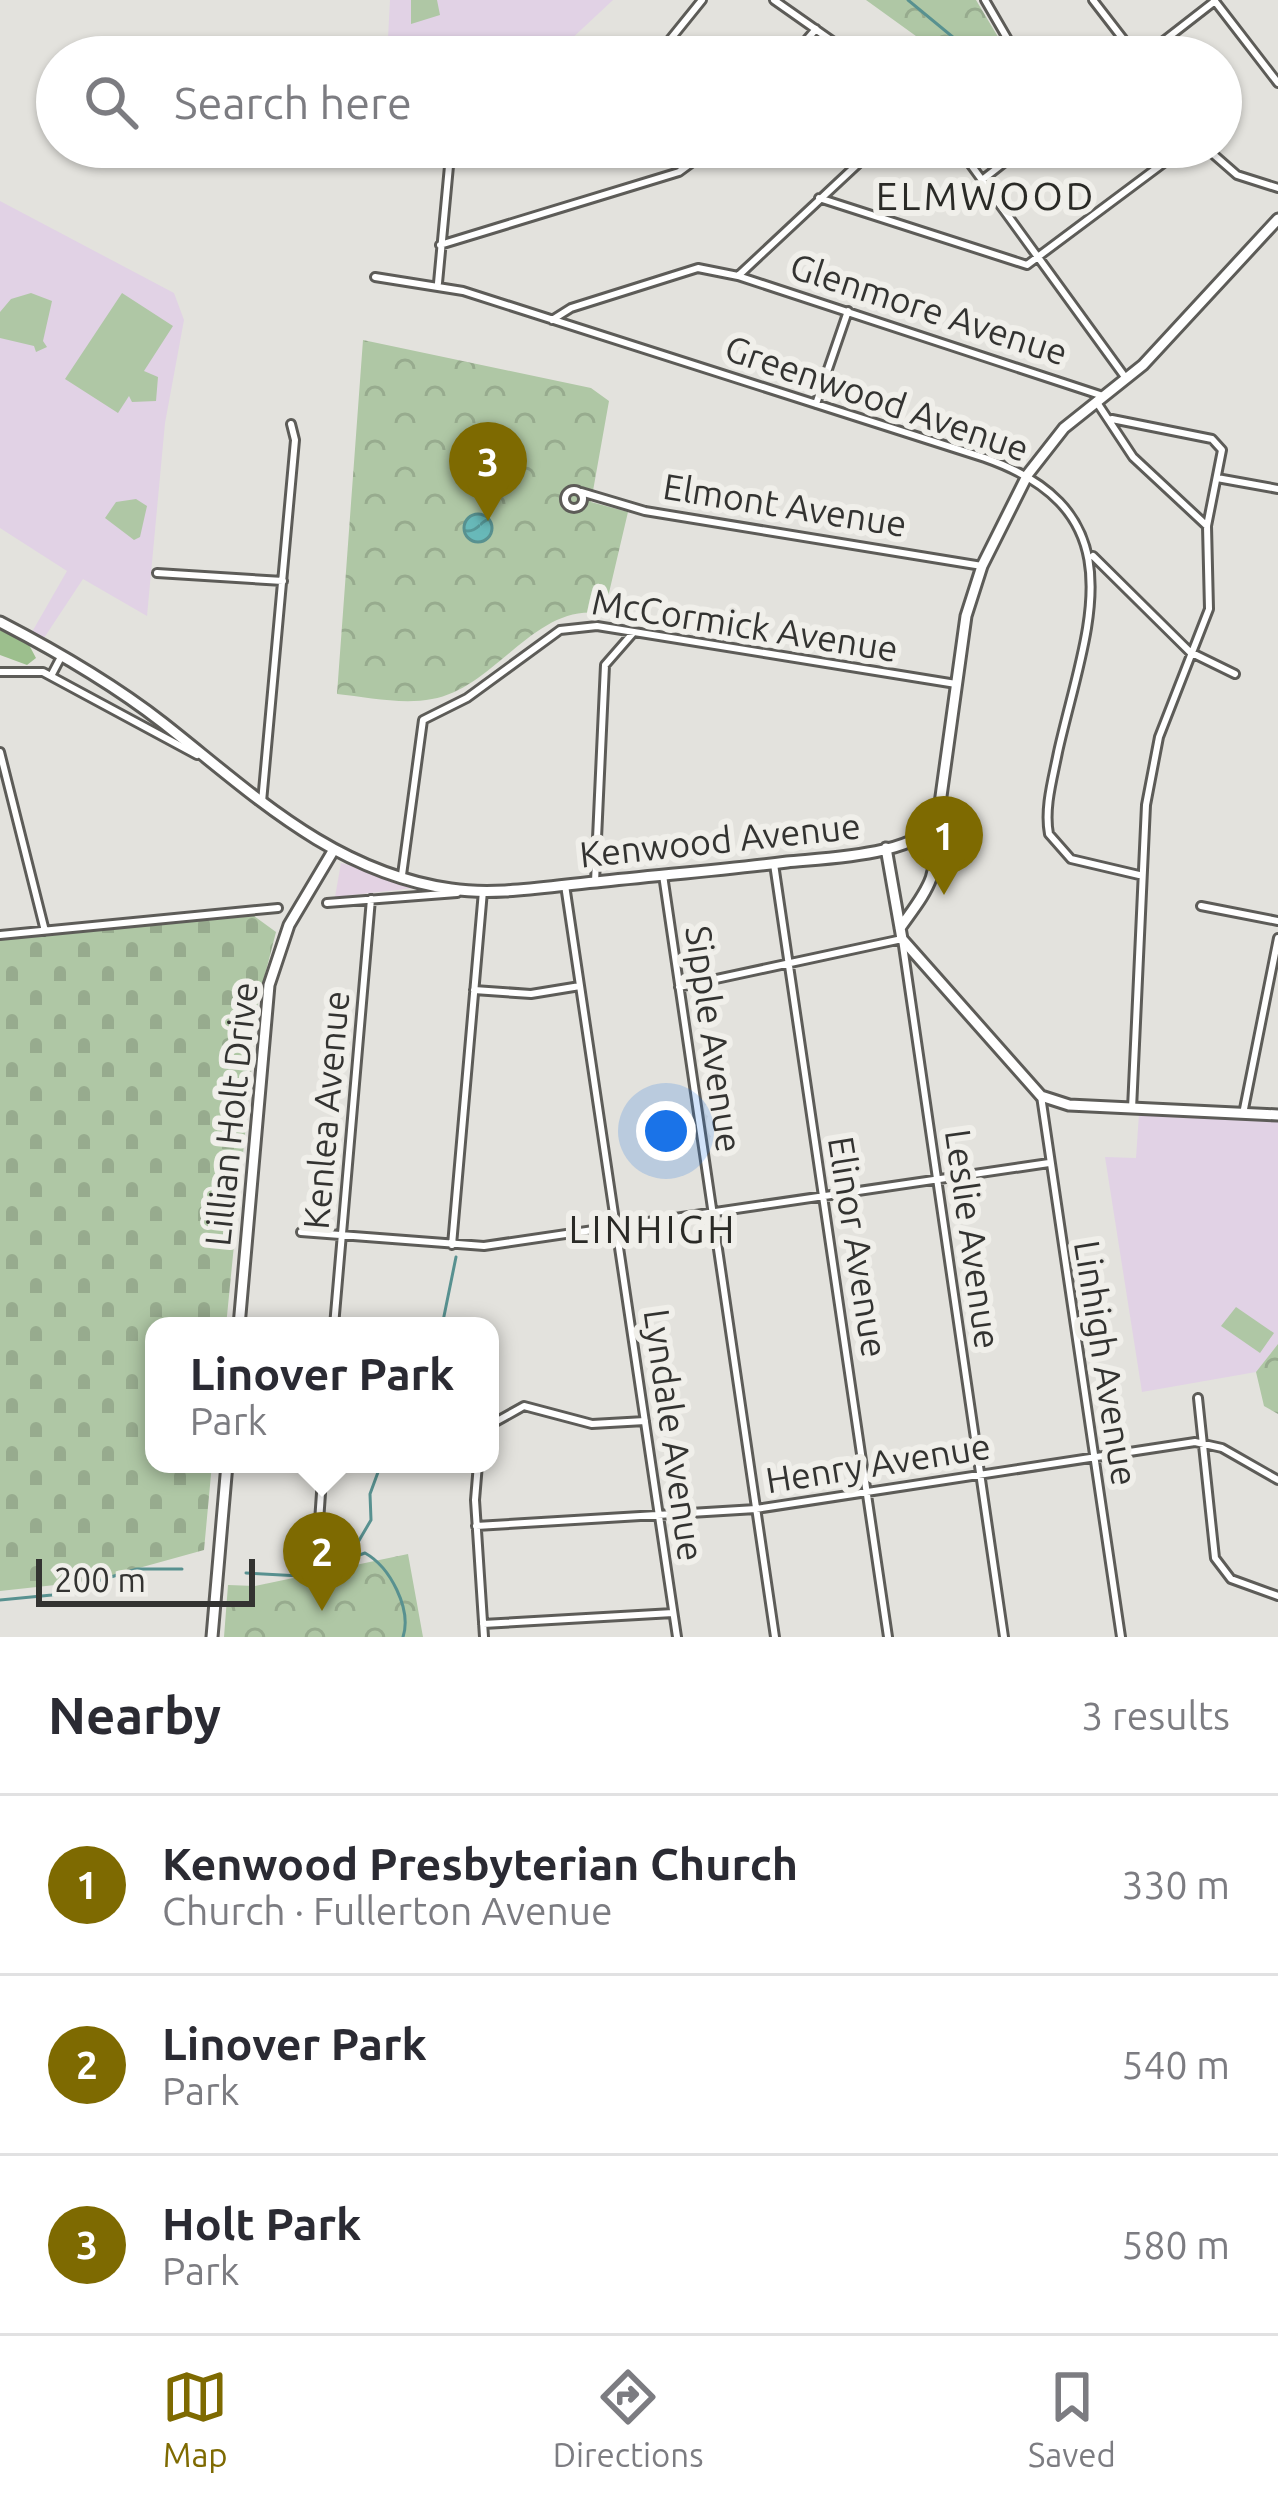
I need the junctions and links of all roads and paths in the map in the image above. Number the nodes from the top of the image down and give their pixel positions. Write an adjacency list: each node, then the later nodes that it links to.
1 (702, 0): 7 (street)
2 (775, 0): 6 (street)
3 (985, 0): 10 (street)
4 (1093, 0): 11 (street)
5 (1214, 1): 12 (street); 13 (street)
6 (816, 29): 8 (street); 9 (street)
7 (673, 36)
8 (810, 36)
9 (826, 36)
10 (1006, 36)
11 (1123, 36)
12 (1168, 36)
13 (1241, 36)
14 (1242, 37): 15 (street)
15 (1278, 83)
16 (448, 168): 27 (street)
17 (684, 168): 27 (street)
18 (853, 168): 25 (street)
19 (973, 168): 23 (street)
20 (997, 168): 23 (street)
21 (1158, 168): 28 (street)
22 (1228, 168): 24 (street)
23 (982, 180): 28 (street)
24 (1278, 188)
25 (819, 198): 28 (street); 29 (street)
26 (1278, 219): 34 (main road)
27 (440, 245): 31 (street)
28 (1040, 259): 34 (street)
29 (738, 276): 32 (street, Glenmore Avenue); 33 (street, Glenmore Avenue)
30 (375, 277): 31 (street, Greenwood Avenue)
31 (438, 284): 33 (street, Greenwood Avenue)
32 (848, 311): 35 (street, Glenmore Avenue); 36 (street)
33 (553, 320): 36 (street, Greenwood Avenue)
34 (1126, 378): 35 (main road)
35 (1099, 399): 37 (street); 39 (main road)
36 (816, 404): 39 (street, Greenwood Avenue)
37 (1112, 419): 40 (street); 43 (street)
38 (291, 424): 47 (street)
39 (1028, 473): 44 (street, Greenwood Avenue); 45 (main road)
40 (1217, 478): 41 (street); 43 (street)
41 (1278, 489)
42 (580, 492): 45 (street, Elmont Avenue)
43 (1207, 526): 50 (street)
44 (1093, 556): 50 (street, Greenwood Avenue); 65 (street)
45 (982, 566): 55 (main road)
46 (157, 573): 47 (street)
47 (283, 581): 58 (street)
48 (0, 622): 51 (main road, Kenwood Avenue)
49 (633, 633): 55 (street, McCormick Avenue); 63 (street, McCormick Avenue); 66 (street)
50 (1190, 652): 53 (street, Greenwood Avenue); 65 (street)
51 (61, 657): 54 (street); 57 (main road, Kenwood Avenue)
52 (0, 672): 54 (street)
53 (1235, 674)
54 (51, 676): 57 (street)
55 (956, 685): 59 (main road)
56 (1, 752): 75 (street)
57 (209, 763): 58 (main road, Kenwood Avenue)
58 (262, 806): 61 (main road, Kenwood Avenue)
59 (927, 834): 60 (main road, Kenwood Avenue); 76 (main road)
60 (886, 848): 62 (main road, Kenwood Avenue); 76 (main road, Leslie Avenue)
61 (334, 851): 63 (main road, Kenwood Avenue); 95 (main road, Lillian Holt Drive)
62 (774, 864): 64 (main road, Kenwood Avenue); 79 (street, Elinor Avenue)
63 (401, 875): 68 (main road, Kenwood Avenue)
64 (663, 875): 66 (main road, Kenwood Avenue); 81 (street, Sipple Avenue)
65 (1139, 875): 84 (street)
66 (595, 882): 67 (main road, Kenwood Avenue)
67 (565, 885): 69 (main road, Kenwood Avenue); 80 (street, Lyndale Avenue)
68 (467, 890): 69 (main road, Kenwood Avenue); 70 (street)
69 (483, 890): 82 (street)
70 (371, 899): 71 (street); 93 (street, Kenlea Avenue)
71 (327, 903)
72 (1201, 906): 74 (street)
73 (278, 908): 75 (street)
74 (1278, 921)
75 (45, 931): 77 (street)
76 (901, 934): 79 (street); 83 (main road); 88 (street, Leslie Avenue)
77 (0, 935)
78 (1278, 938): 85 (street)
79 (788, 964): 81 (street); 89 (street, Elinor Avenue)
80 (580, 986): 82 (street); 91 (street, Lyndale Avenue)
81 (680, 987): 90 (street, Sipple Avenue)
82 (474, 990): 94 (street)
83 (1041, 1096): 84 (main road); 87 (street, Linhigh Avenue)
84 (1132, 1109): 85 (main road)
85 (1243, 1114): 86 (main road)
86 (1278, 1115)
87 (1049, 1163): 88 (street); 101 (street, Linhigh Avenue)
88 (937, 1180): 89 (street); 105 (street, Leslie Avenue)
89 (823, 1197): 90 (street); 107 (street, Elinor Avenue)
90 (712, 1213): 91 (street); 108 (street, Sipple Avenue)
91 (616, 1228): 94 (street); 99 (street, Lyndale Avenue)
92 (301, 1232): 93 (street)
93 (341, 1235): 94 (street); 96 (street, Kenlea Avenue)
94 (452, 1245)
95 (240, 1317)
96 (335, 1317)
97 (1198, 1398): 100 (street)
98 (499, 1420): 99 (street)
99 (645, 1421): 109 (street, Lyndale Avenue)
100 (1204, 1442): 101 (street, Henry Avenue); 106 (street); 112 (street)
101 (1093, 1457): 105 (street, Henry Avenue); 121 (street, Linhigh Avenue)
102 (226, 1473): 115 (main road)
103 (322, 1473): 110 (street)
104 (478, 1473): 111 (street)
105 (980, 1475): 107 (street, Henry Avenue); 120 (street, Leslie Avenue)
106 (1278, 1480)
107 (868, 1492): 108 (street, Henry Avenue); 119 (street, Elinor Avenue)
108 (756, 1509): 109 (street, Henry Avenue); 118 (street, Sipple Avenue)
109 (659, 1518): 111 (street, Henry Avenue); 113 (street, Lyndale Avenue)
110 (319, 1522)
111 (476, 1526): 114 (street)
112 (1278, 1596)
113 (674, 1613): 114 (street); 117 (street, Lyndale Avenue)
114 (483, 1624): 116 (street)
115 (212, 1637)
116 (484, 1637)
117 (677, 1637)
118 (775, 1637)
119 (888, 1637)
120 (1004, 1637)
121 (1121, 1637)

